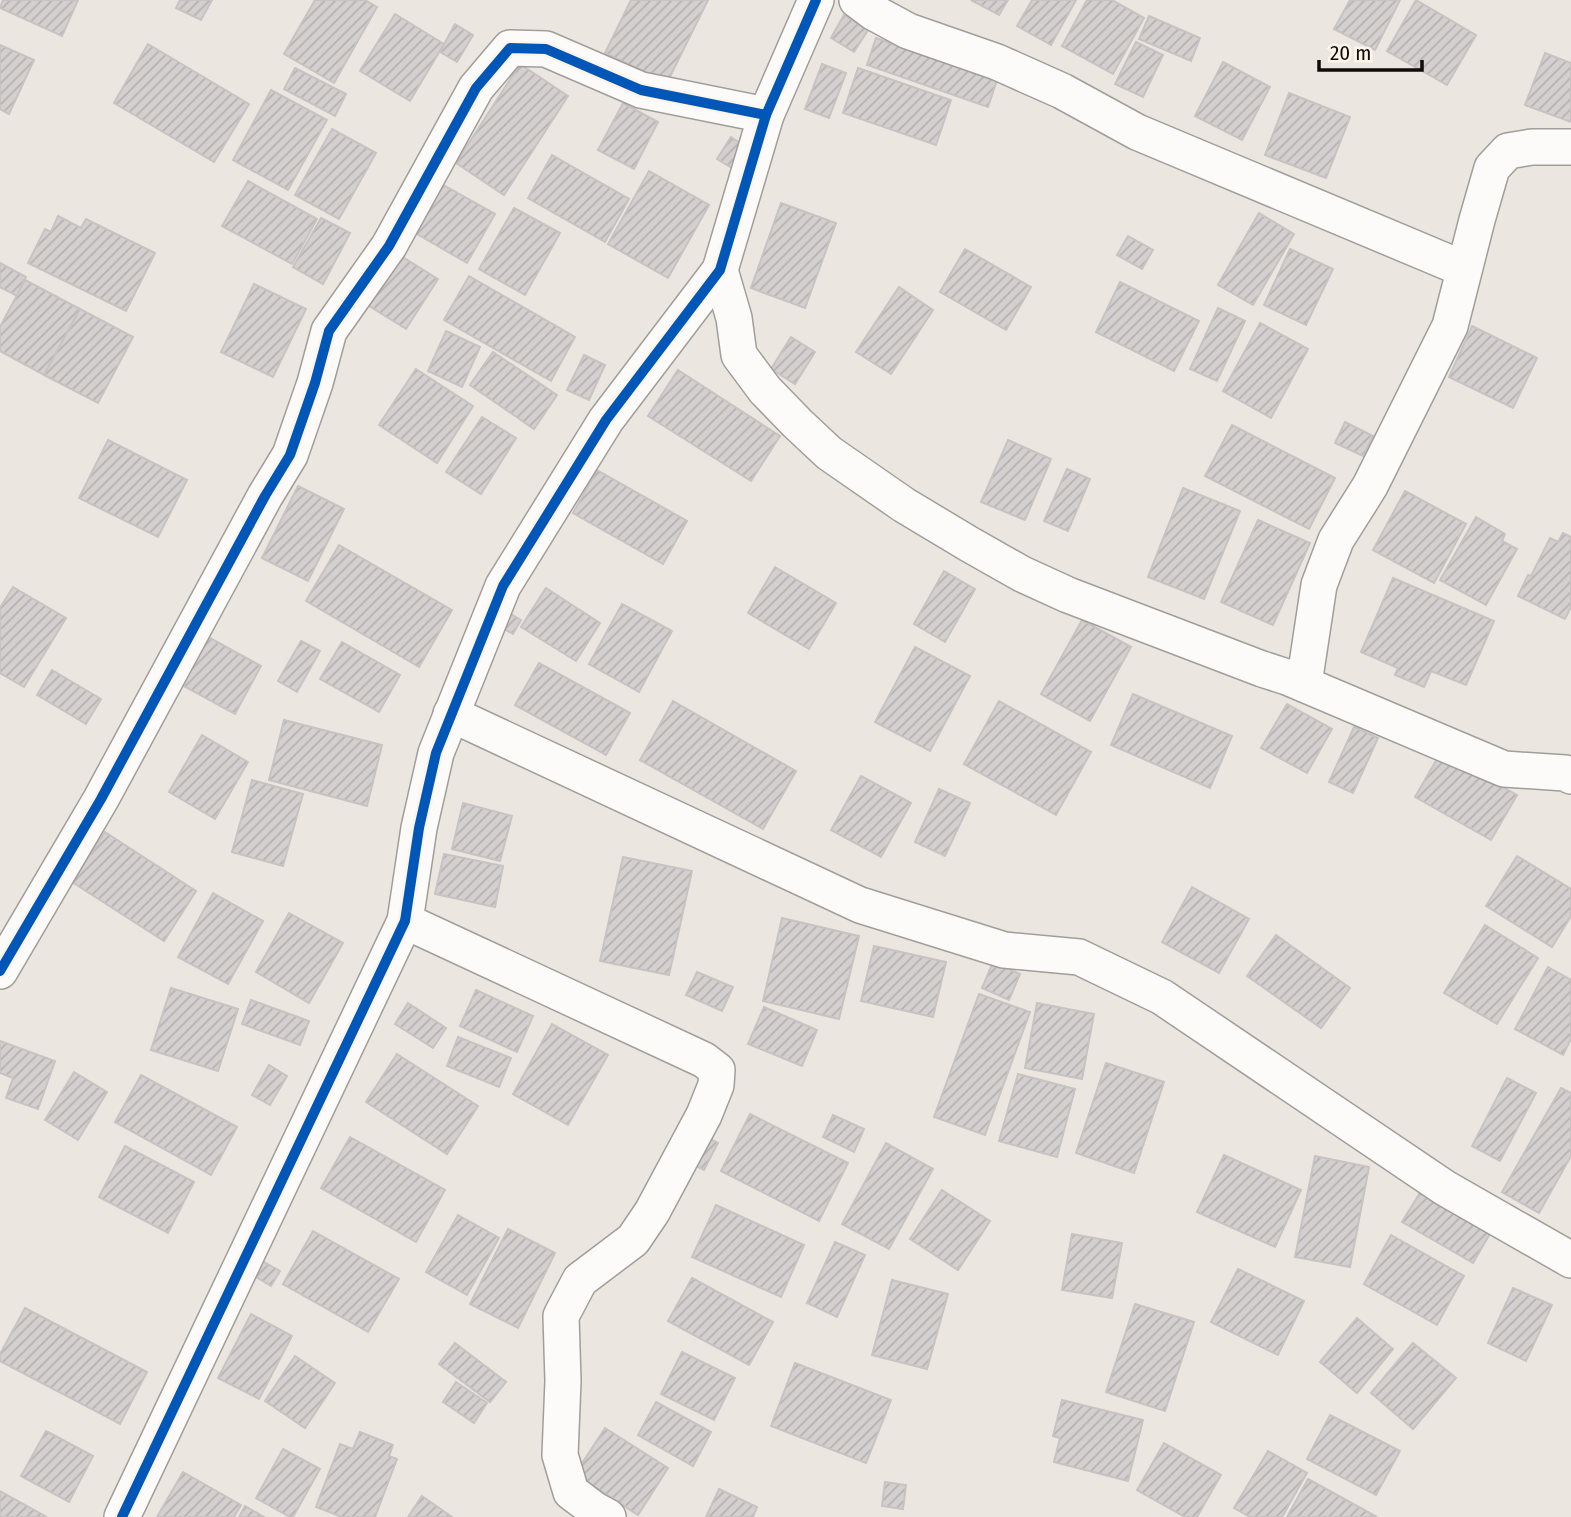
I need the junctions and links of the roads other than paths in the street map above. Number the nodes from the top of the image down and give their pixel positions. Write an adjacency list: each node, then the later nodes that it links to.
1 (816, 0): 3 (street)
2 (857, 0): 6 (street)
3 (766, 115): 5 (street); 11 (street)
4 (1571, 147): 6 (street)
5 (720, 270): 7 (street); 8 (street)
6 (1464, 270): 7 (street)
7 (1304, 684): 9 (street)
8 (451, 714): 10 (street); 12 (street)
9 (1571, 776)
10 (405, 921): 13 (street); 14 (street)
11 (0, 971)
12 (1571, 1261)
13 (122, 1517)
14 (608, 1517)

